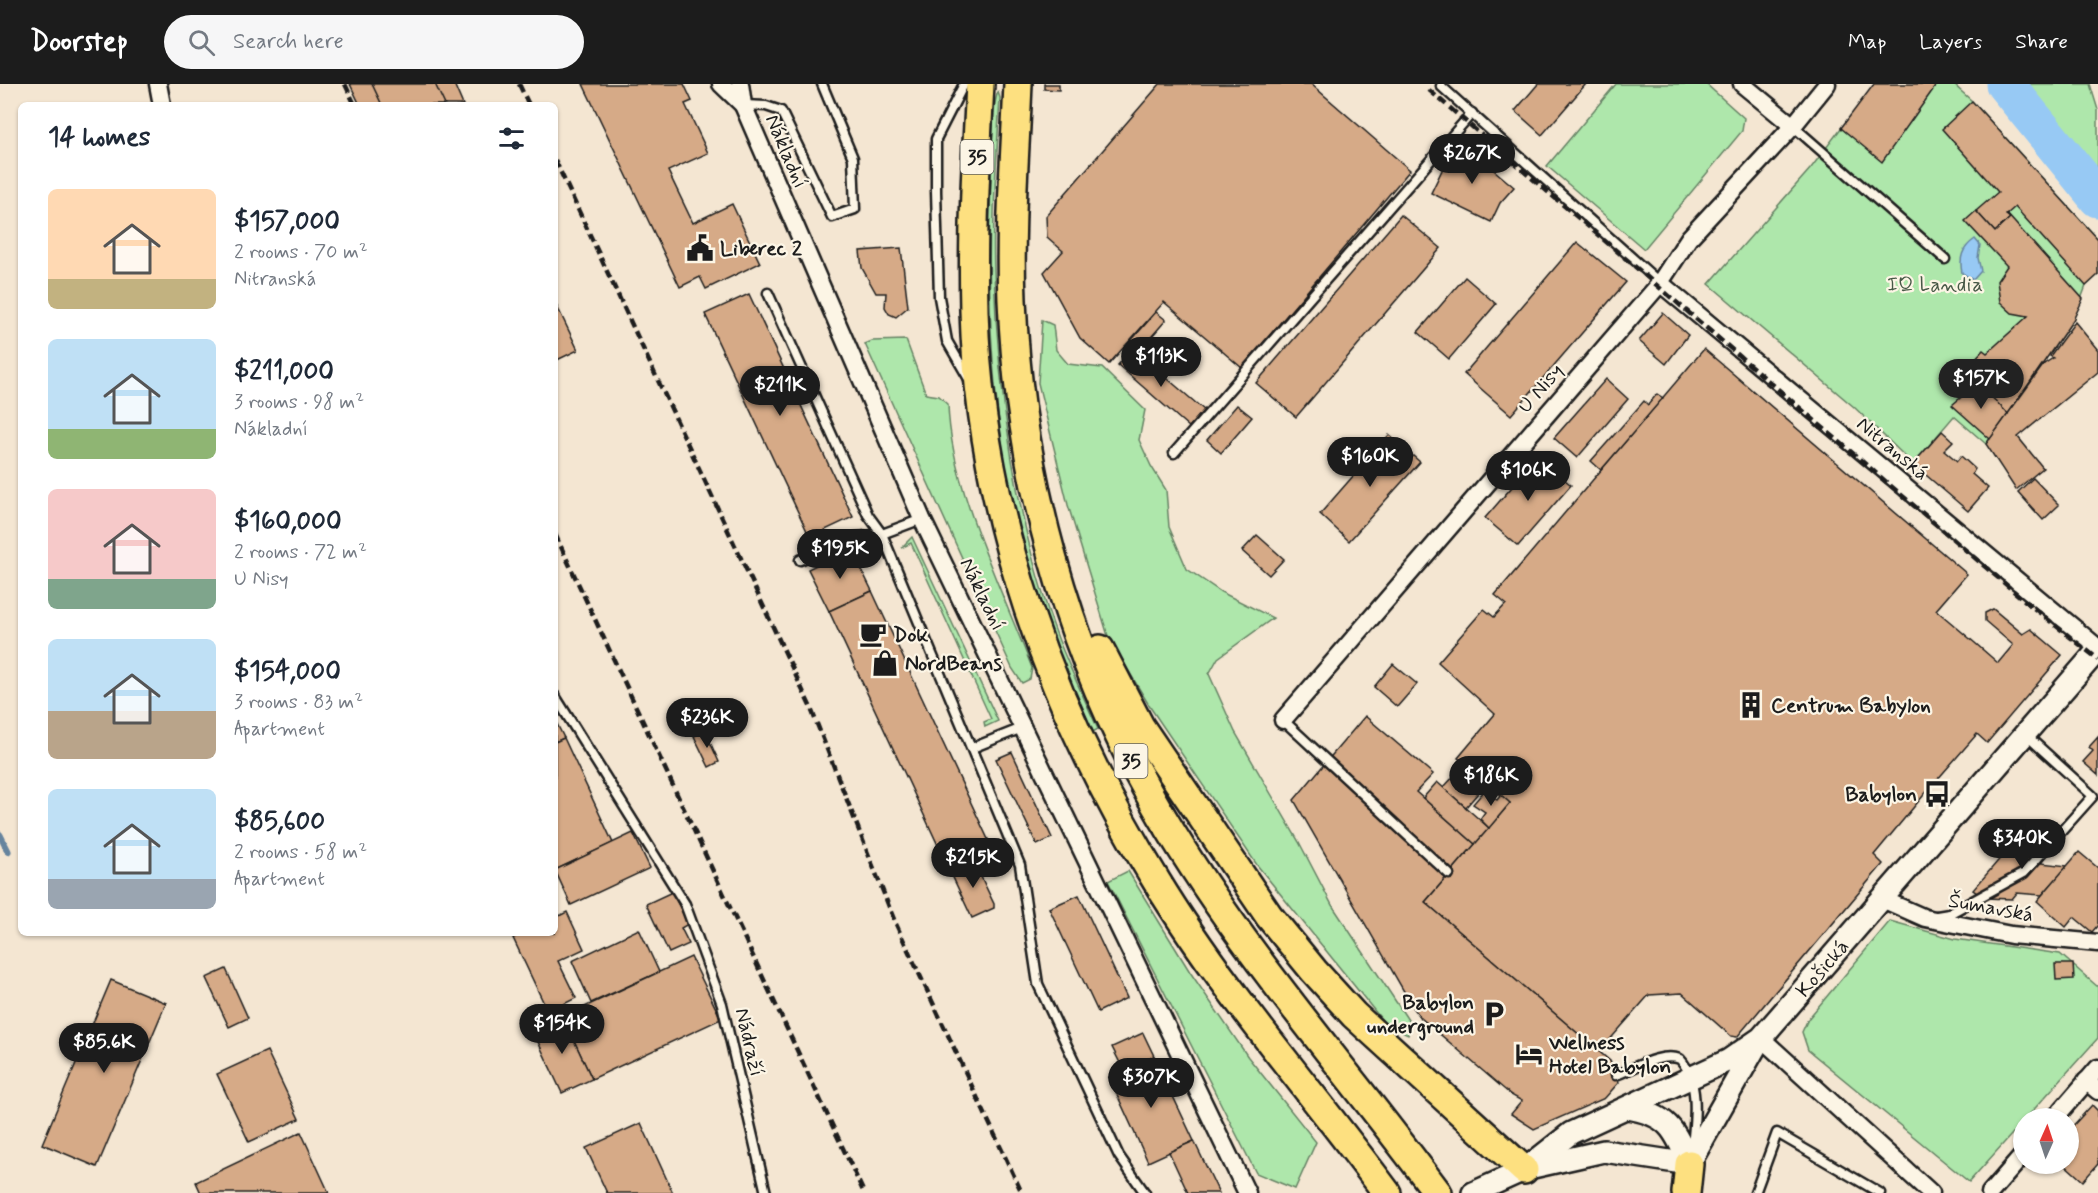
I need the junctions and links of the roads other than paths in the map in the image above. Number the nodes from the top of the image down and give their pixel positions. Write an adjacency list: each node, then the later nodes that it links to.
1 (158, 84): 11 (street)
2 (721, 84): 12 (street, Nákladní)
3 (740, 84): 12 (street, Nákladní)
4 (822, 84): 12 (lane)
5 (964, 84): 18 (lane)
6 (980, 84): 18 (highway, 35)
7 (1018, 84): 20 (highway, 35)
8 (1742, 84): 14 (street)
9 (1827, 84): 14 (street, U Nisy)
10 (1441, 86): 13 (lane)
11 (161, 102)
12 (743, 105): 21 (street, Nákladní)
13 (1472, 113): 16 (lane); 19 (lane)
14 (1793, 126): 15 (lane); 16 (street, U Nisy)
15 (1945, 258)
16 (1659, 284): 24 (street, Nitranská); 26 (street, U Nisy)
17 (768, 293): 22 (lane)
18 (982, 402): 48 (highway, 35)
19 (1174, 453)
20 (1041, 517): 43 (highway); 49 (highway, 35)
21 (922, 519): 22 (lane); 27 (street, Nákladní)
22 (882, 534): 23 (lane); 29 (lane)
23 (800, 560)
24 (2098, 649): 28 (street, Košická)
25 (558, 701): 45 (lane, Nádraží)
26 (1283, 720): 30 (lane)
27 (1022, 728): 29 (lane); 47 (street, Nákladní)
28 (2025, 734): 31 (street, Košická); 32 (lane)
29 (972, 748): 46 (lane)
30 (1449, 874)
31 (1882, 898): 32 (street, Šumavská); 34 (street, Košická)
32 (1925, 918): 33 (street, Šumavská)
33 (2098, 943)
34 (1761, 1038): 37 (street, Košická); 41 (street); 44 (street)
35 (2098, 1068): 38 (street)
36 (1616, 1075): 37 (lane)
37 (1691, 1079): 39 (street, Košická); 41 (lane)
38 (2092, 1086): 40 (street)
39 (1627, 1108): 41 (street); 43 (street, Košická)
40 (2067, 1108)
41 (1689, 1164): 43 (street); 51 (highway)
42 (2013, 1167): 54 (street)
43 (1524, 1170): 50 (street, Košická)
44 (1925, 1192)
45 (766, 1193)
46 (1145, 1193)
47 (1247, 1193)
48 (1387, 1193)
49 (1438, 1193)
50 (1473, 1193)
51 (1686, 1193)
52 (1755, 1193): 53 (lane)
53 (1880, 1193)
54 (1990, 1193)

